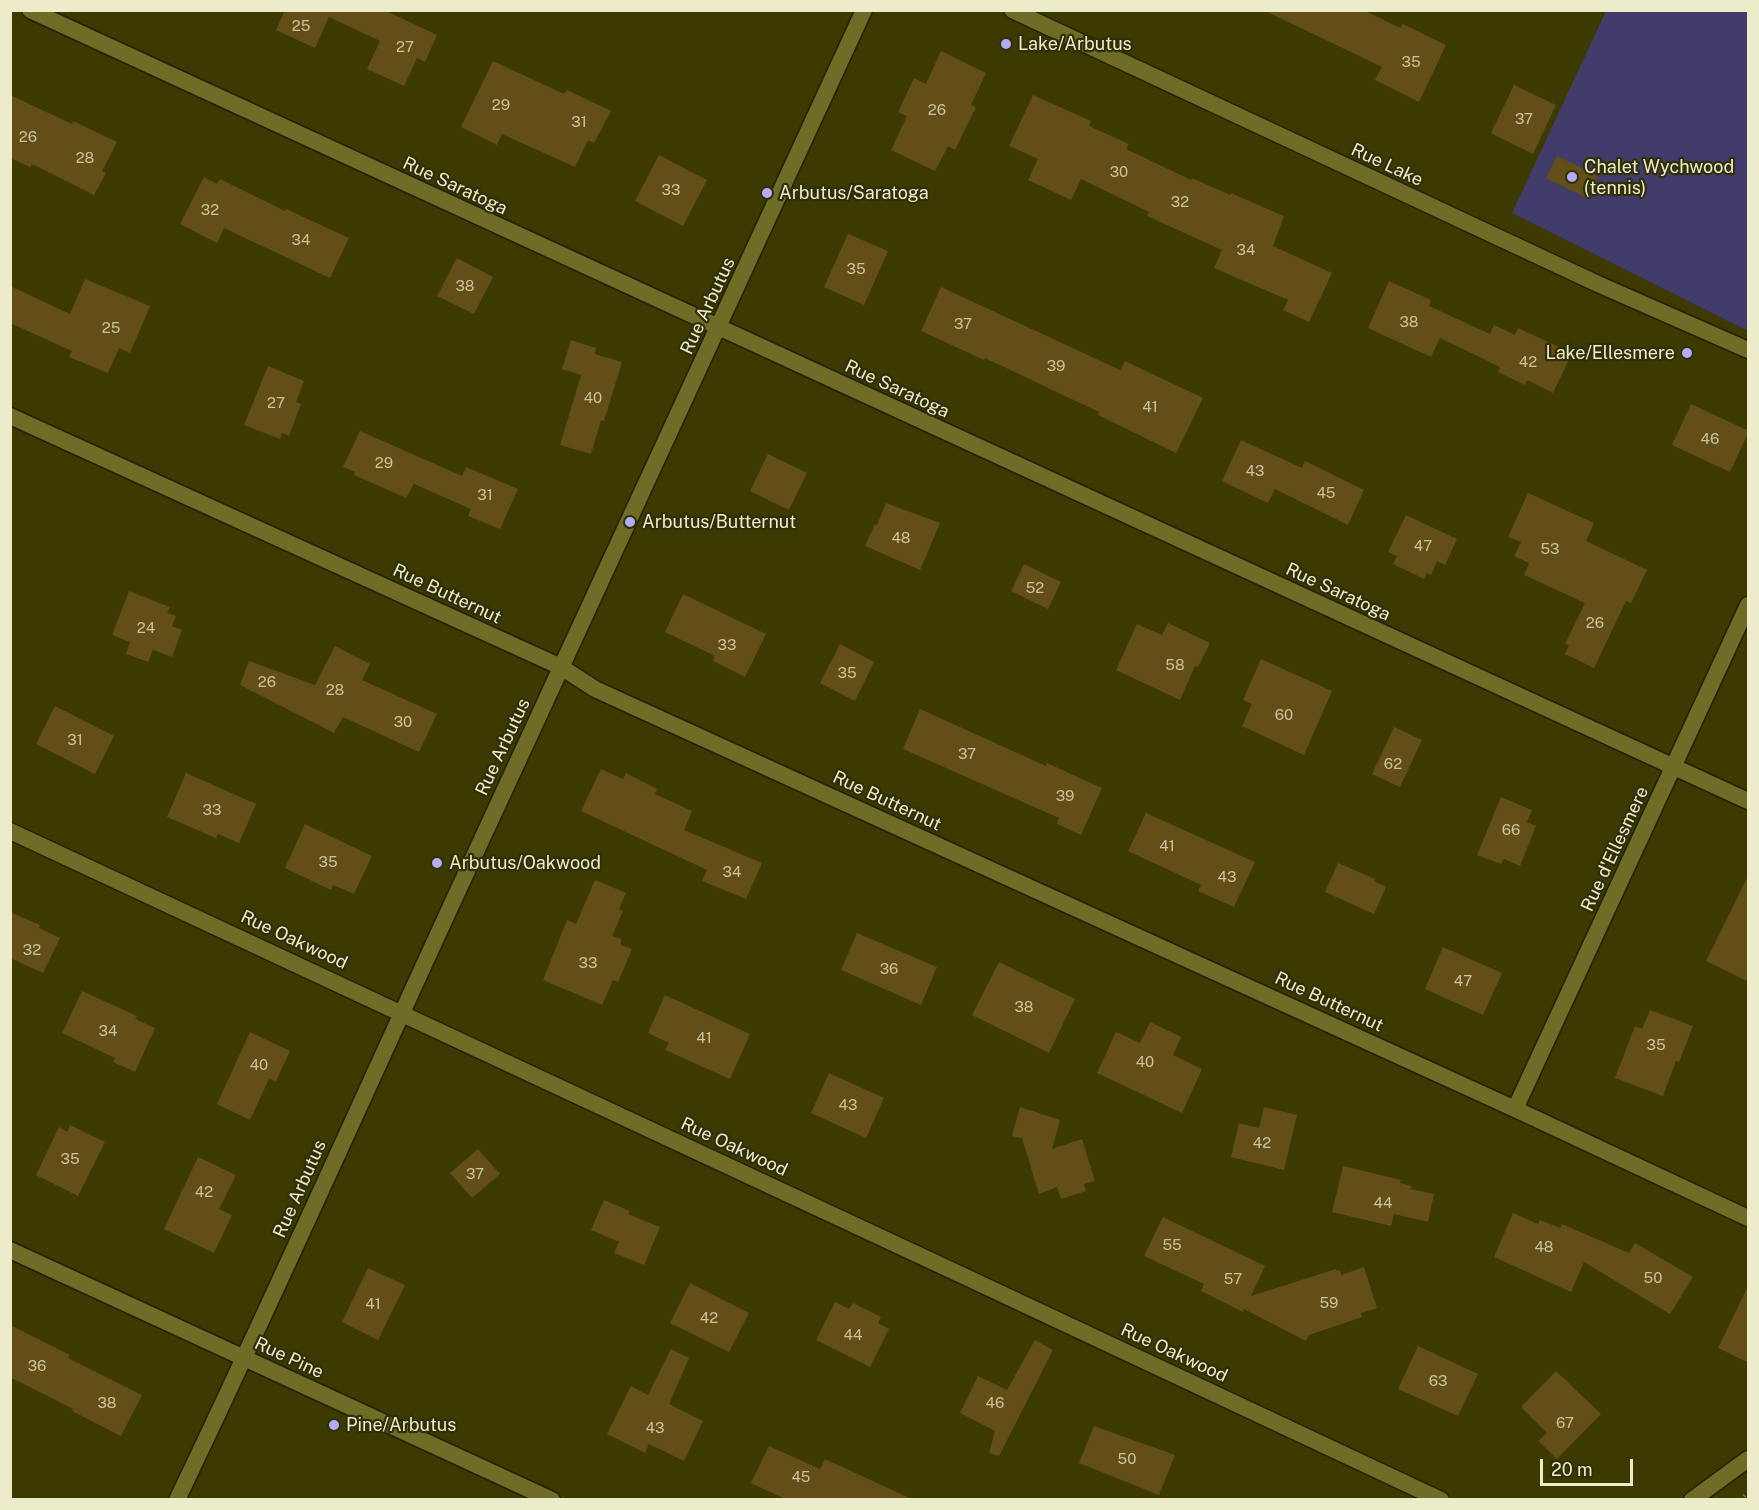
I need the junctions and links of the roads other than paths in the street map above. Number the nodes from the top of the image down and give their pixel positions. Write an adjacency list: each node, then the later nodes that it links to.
1 (30, 10): 4 (street, Rue Saratoga)
2 (864, 10): 4 (street, Rue Arbutus)
3 (1012, 10): 5 (street, Rue Lake)
4 (719, 329): 8 (street, Rue Arbutus); 9 (street, Rue Saratoga)
5 (1749, 350)
6 (10, 416): 8 (street, Rue Butternut)
7 (1749, 605): 9 (street, Rue d'Ellesmere)
8 (561, 667): 12 (street, Rue Arbutus); 13 (street, Rue Butternut)
9 (1674, 768): 10 (street, Rue Saratoga); 13 (street, Rue d'Ellesmere)
10 (1749, 801)
11 (10, 831): 12 (street, Rue Oakwood)
12 (402, 1012): 16 (street, Rue Arbutus); 20 (street, Rue Oakwood)
13 (1515, 1109): 14 (street, Rue Butternut)
14 (1749, 1218)
15 (10, 1250): 16 (street, Rue Pine)
16 (244, 1359): 18 (street, Rue Arbutus); 19 (street, Rue Pine)
17 (1749, 1459): 21 (street)
18 (177, 1500)
19 (552, 1500)
20 (1441, 1500)
21 (1692, 1500)

